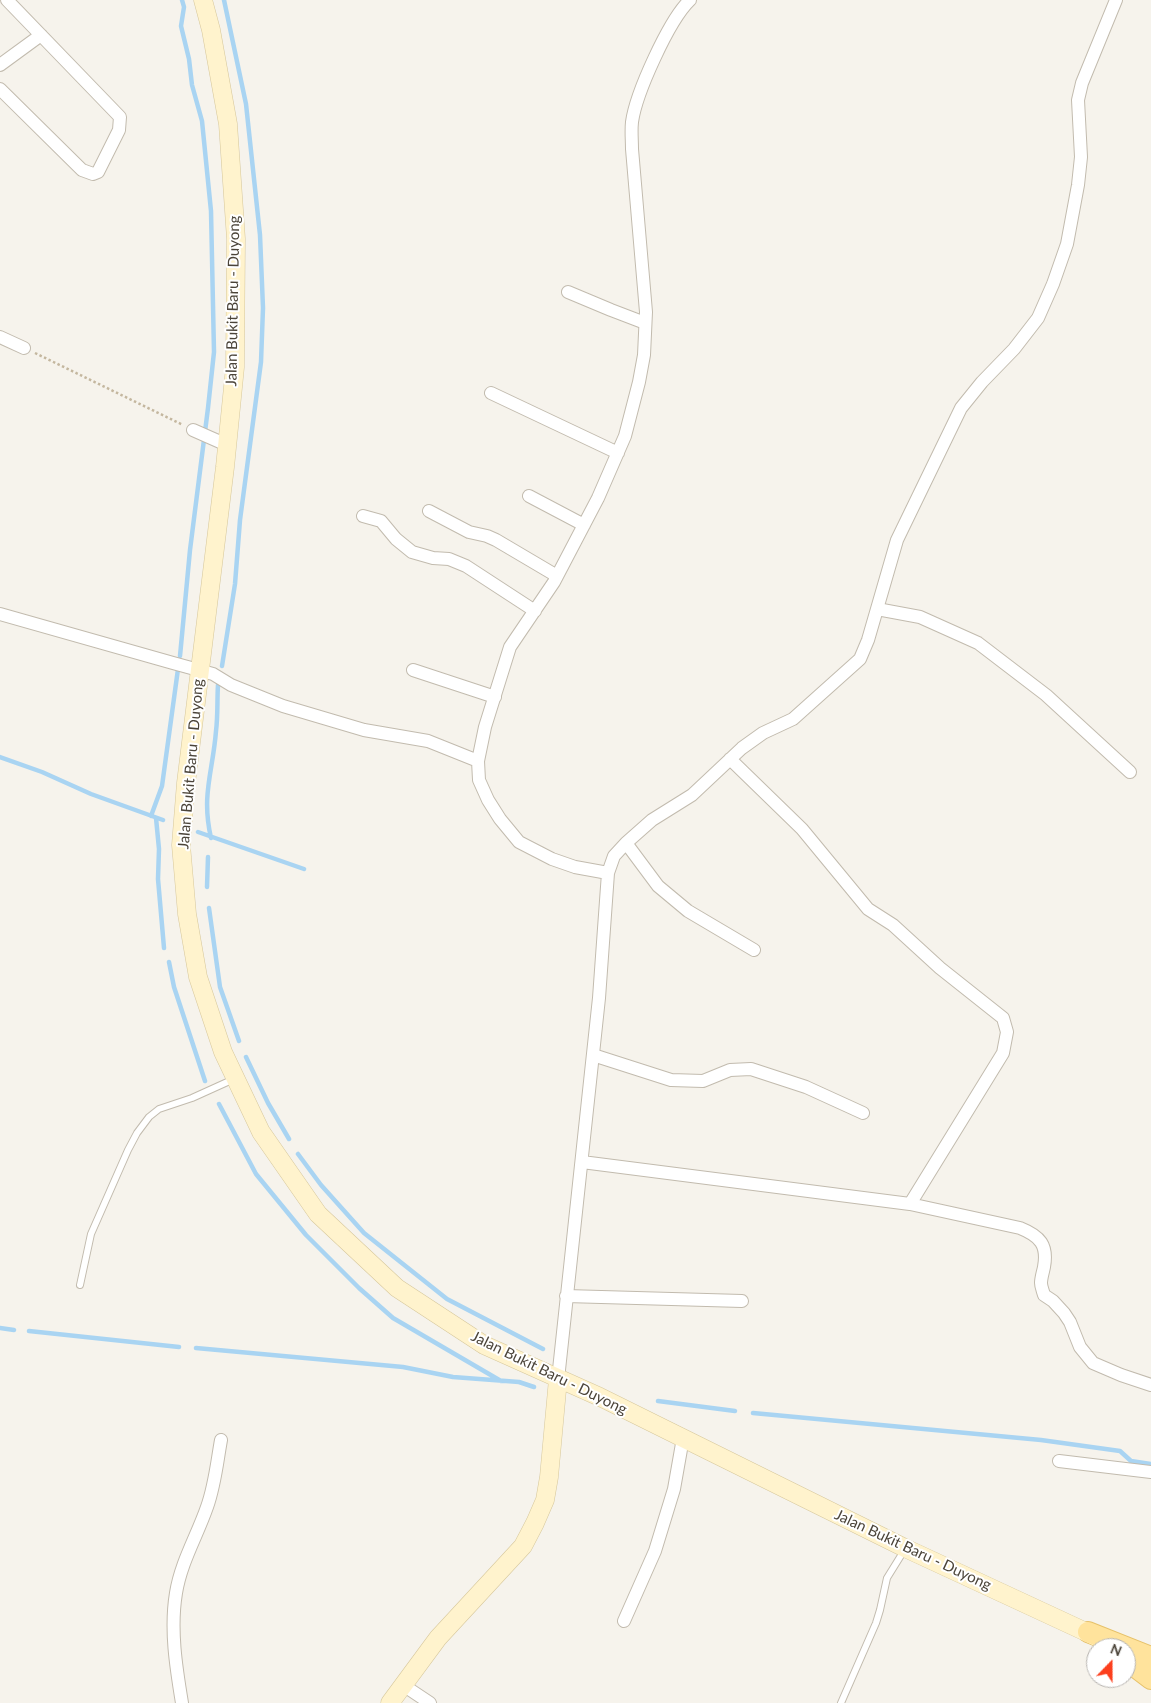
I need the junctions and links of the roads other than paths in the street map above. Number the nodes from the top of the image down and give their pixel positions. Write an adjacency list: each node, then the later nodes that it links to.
1 (7, 0): 5 (street)
2 (203, 0): 14 (main road, Jalan Bukit Baru - Duyong)
3 (690, 0): 9 (street)
4 (1116, 0): 21 (street)
5 (41, 35): 6 (street); 7 (street)
6 (0, 65)
7 (0, 89)
8 (568, 292): 9 (street)
9 (645, 323): 15 (street)
10 (0, 337): 11 (street)
11 (24, 348)
12 (492, 393): 15 (street)
13 (193, 430): 14 (street)
14 (227, 445): 24 (main road, Jalan Bukit Baru - Duyong)
15 (618, 453): 19 (street)
16 (529, 496): 19 (street)
17 (428, 511): 20 (street)
18 (363, 516): 22 (street)
19 (584, 526): 20 (street)
20 (557, 576): 22 (street)
21 (878, 609): 27 (street); 29 (street)
22 (535, 611): 26 (street)
23 (0, 614): 24 (street)
24 (200, 670): 28 (street); 34 (main road, Jalan Bukit Baru - Duyong)
25 (413, 670): 26 (street)
26 (495, 696): 28 (street)
27 (730, 759): 30 (street); 37 (street)
28 (478, 761): 31 (street)
29 (1130, 772)
30 (626, 843): 31 (street); 32 (street)
31 (608, 873): 33 (street)
32 (754, 950)
33 (593, 1055): 35 (street); 36 (street)
34 (235, 1079): 38 (lane); 41 (main road, Jalan Bukit Baru - Duyong)
35 (863, 1113)
36 (582, 1162): 37 (street); 39 (street)
37 (910, 1204): 42 (street)
38 (80, 1285)
39 (566, 1296): 40 (street); 41 (street)
40 (742, 1301)
41 (558, 1379): 43 (main road, Jalan Bukit Baru - Duyong); 57 (main road)
42 (1151, 1385)
43 (682, 1438): 47 (main road, Jalan Bukit Baru - Duyong); 48 (street)
44 (221, 1440): 58 (street)
45 (1059, 1461): 46 (street)
46 (1151, 1472)
47 (905, 1548): 49 (main road, Jalan Bukit Baru - Duyong); 61 (lane)
48 (624, 1621)
49 (1088, 1632): 50 (main road); 51 (main road, Jalan Bukit Baru - Duyong); 53 (main road)
50 (1096, 1638)
51 (1100, 1638)
52 (1136, 1656): 54 (main road)
53 (1151, 1657)
54 (1151, 1664)
55 (1136, 1668): 56 (main road)
56 (1151, 1679)
57 (403, 1685): 59 (main road); 60 (street)
58 (182, 1703)
59 (390, 1703)
60 (430, 1703)
61 (840, 1703)

